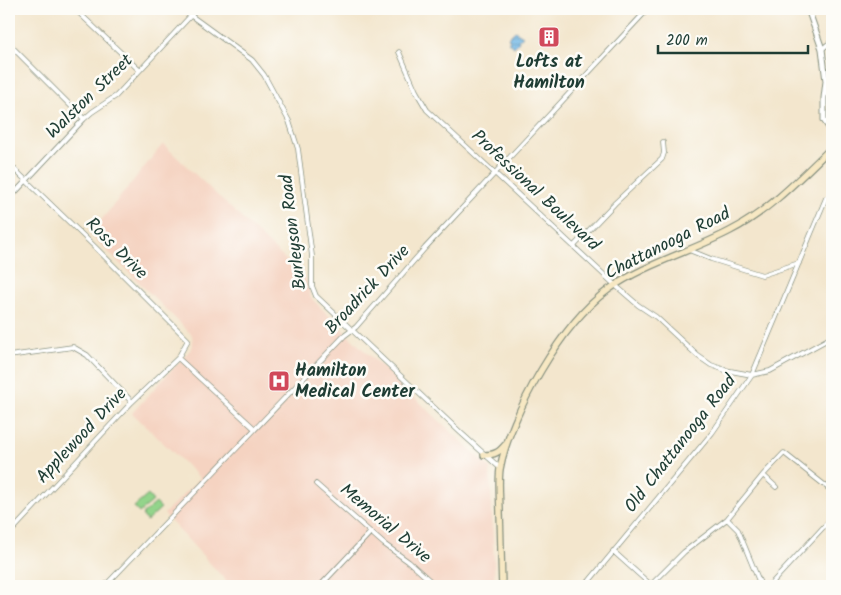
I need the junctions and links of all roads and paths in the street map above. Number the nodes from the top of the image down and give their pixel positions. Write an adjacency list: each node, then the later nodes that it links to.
1 (75, 9): 11 (street)
2 (184, 9): 6 (street, Burleyson Road)
3 (197, 9): 6 (street, Walston Street)
4 (648, 9): 17 (street, Broadrick Drive)
5 (808, 9): 9 (street)
6 (190, 16): 11 (street, Walston Street); 25 (street, Burleyson Road)
7 (832, 41): 9 (street)
8 (9, 44): 12 (street)
9 (822, 48): 13 (street)
10 (399, 52): 17 (street, Professional Boulevard)
11 (139, 70): 12 (street, Walston Street)
12 (84, 119): 18 (street, Walston Street)
13 (832, 132)
14 (663, 142): 21 (street)
15 (832, 148): 22 (main road, Chattanooga Road)
16 (9, 164): 18 (street, Ross Drive)
17 (495, 174): 21 (street, Professional Boulevard); 25 (street, Broadrick Drive)
18 (26, 180): 20 (street, Walston Street); 28 (street, Ross Drive)
19 (826, 198): 23 (street, Old Chattanooga Road)
20 (9, 199)
21 (574, 246): 24 (street, Professional Boulevard)
22 (689, 250): 23 (street); 24 (main road, Chattanooga Road)
23 (799, 263): 29 (street, Old Chattanooga Road)
24 (616, 285): 29 (street, Professional Boulevard); 32 (main road, Chattanooga Road)
25 (352, 330): 31 (street, Broadrick Drive); 33 (street, Burleyson Road)
26 (832, 337): 29 (street)
27 (9, 356): 30 (street)
28 (178, 358): 30 (street, Applewood Drive); 31 (street)
29 (752, 375): 43 (street, Old Chattanooga Road)
30 (132, 402): 42 (street, Applewood Drive)
31 (255, 428): 44 (street, Broadrick Drive)
32 (508, 441): 33 (main road); 34 (main road, Chattanooga Road)
33 (484, 455): 34 (street, Burleyson Road)
34 (500, 468): 47 (main road, Chattanooga Road)
35 (763, 475): 37 (street); 38 (street); 39 (street)
36 (316, 484): 41 (street, Memorial Drive)
37 (776, 487)
38 (832, 491)
39 (727, 519): 49 (street); 50 (street)
40 (829, 521): 51 (street)
41 (370, 533): 45 (street); 46 (street, Memorial Drive)
42 (9, 534)
43 (613, 551): 48 (street, Old Chattanooga Road); 49 (street)
44 (105, 586)
45 (320, 586)
46 (436, 586)
47 (502, 586)
48 (585, 586)
49 (652, 586)
50 (761, 586)
51 (769, 586)

